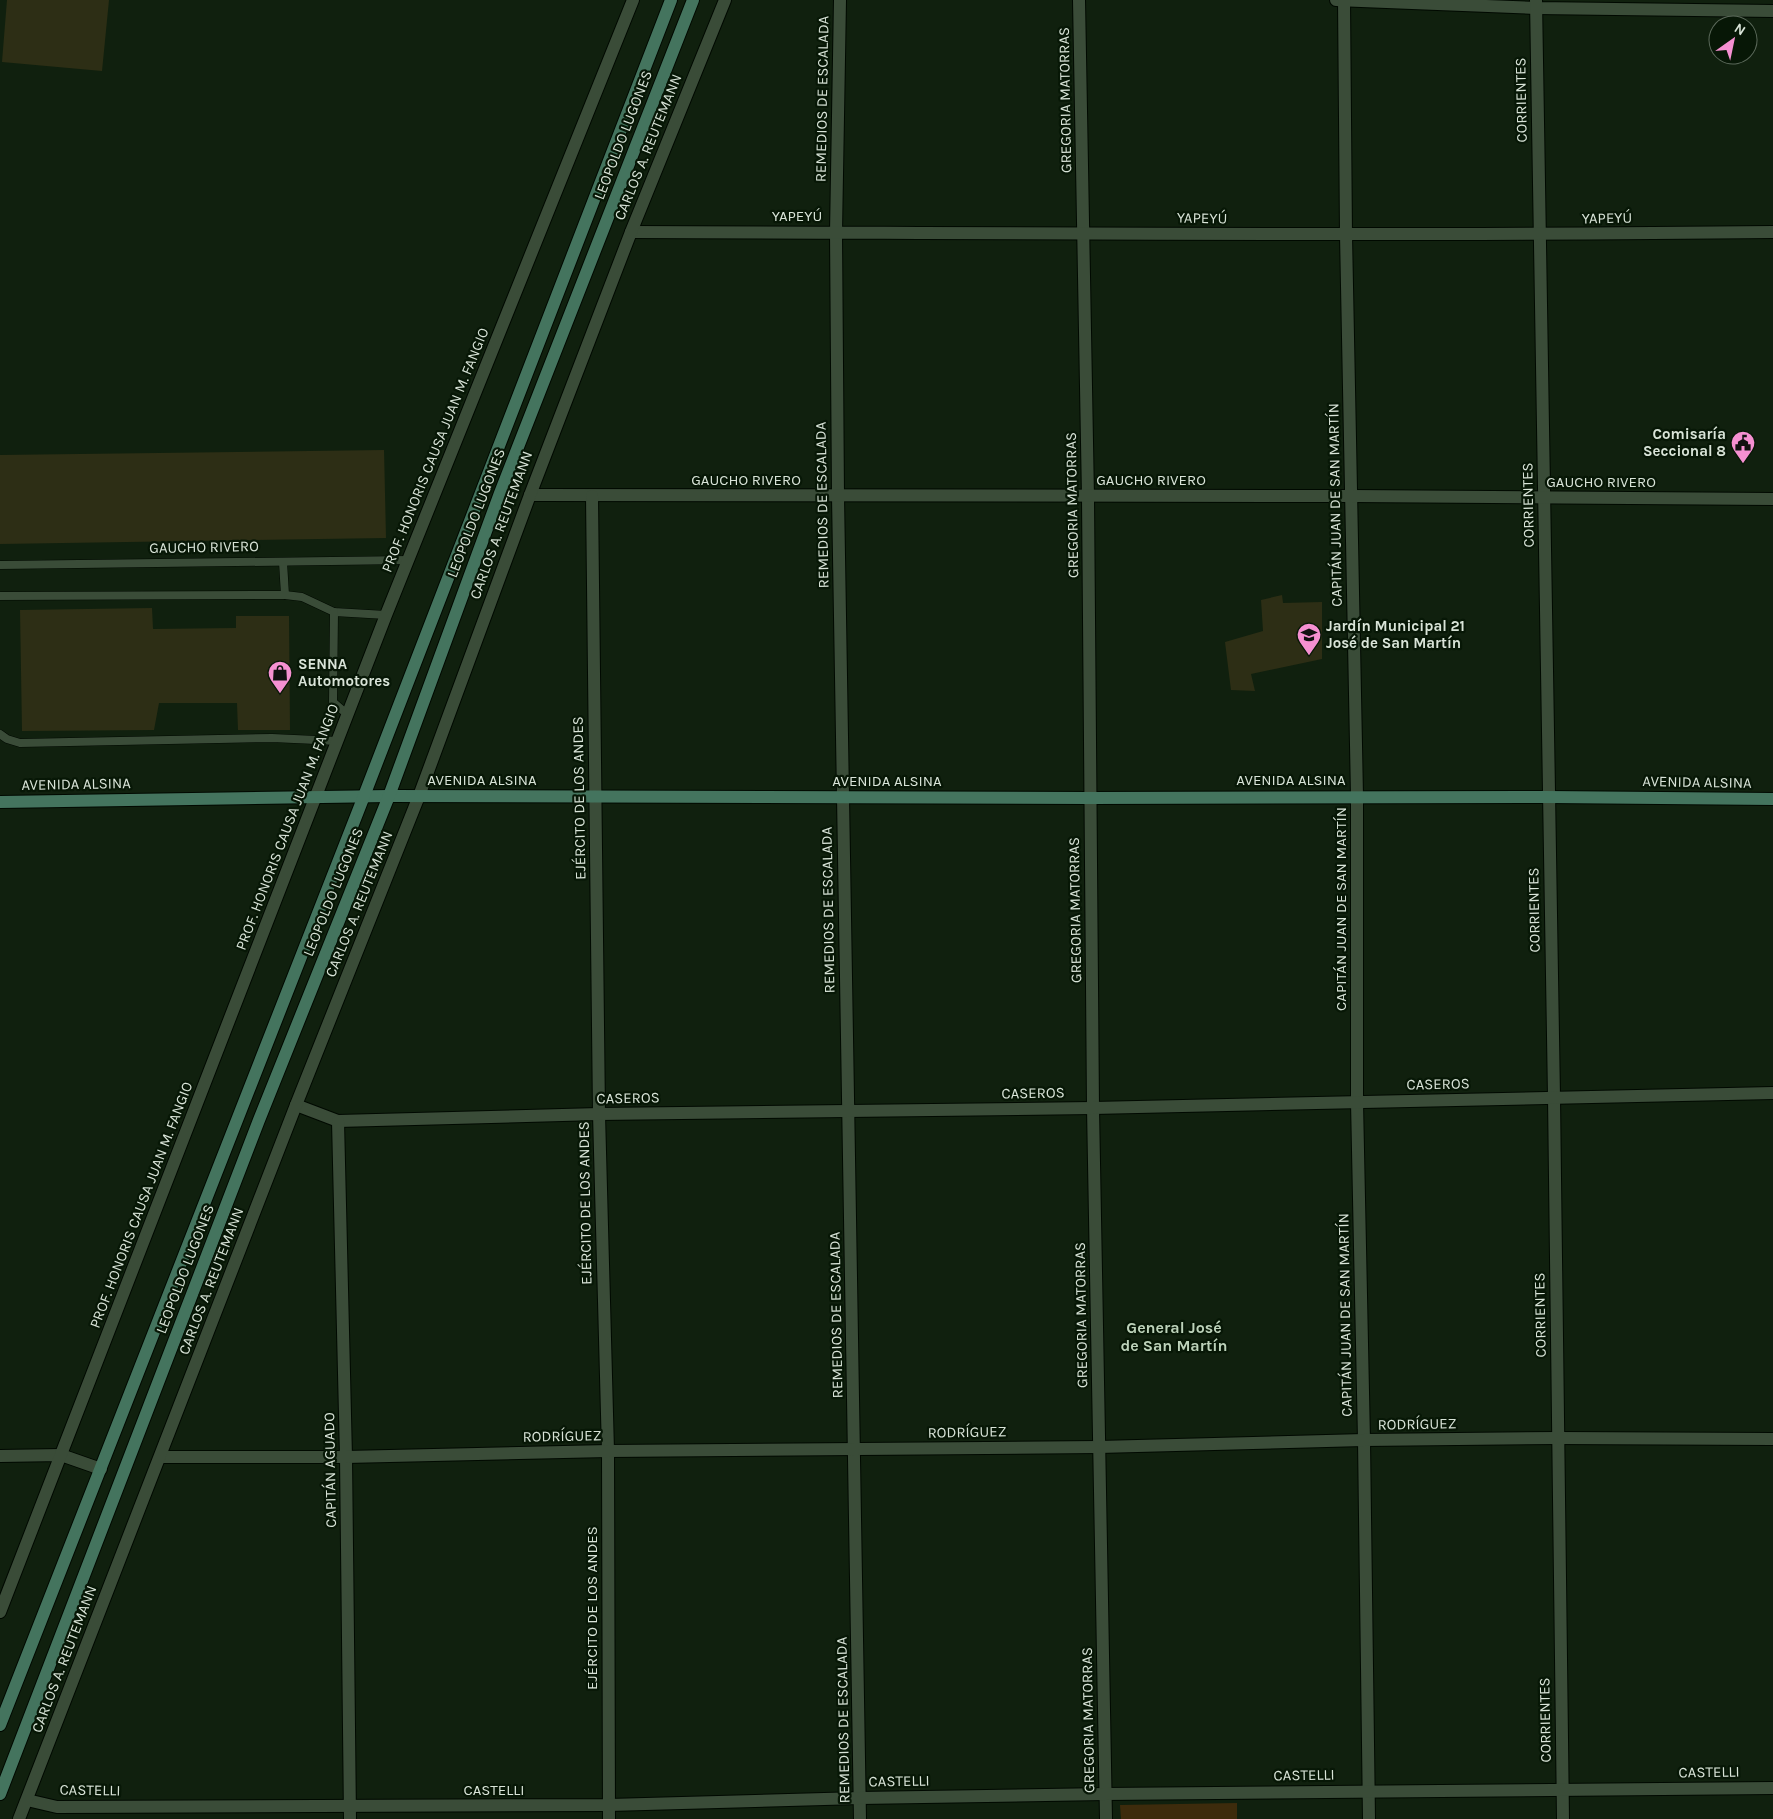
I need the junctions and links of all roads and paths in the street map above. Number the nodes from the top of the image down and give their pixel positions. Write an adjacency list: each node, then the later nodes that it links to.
1 (633, 0): 24 (street, PROF. HONORIS CAUSA JUAN M. FANGIO)
2 (671, 0): 34 (main road, LEOPOLDO LUGONES)
3 (693, 0): 35 (main road, LEOPOLDO LUGONES)
4 (725, 0): 11 (street, CARLOS A. REUTEMANN)
5 (840, 0): 12 (street, REMEDIOS DE ESCALADA)
6 (1079, 0): 14 (street, GREGORIA MATORRAS)
7 (1336, 0): 8 (street)
8 (1344, 0): 9 (street); 15 (street, CAPITÁN JUAN DE SAN MARTÍN)
9 (1536, 4): 10 (street); 16 (street, CORRIENTES)
10 (1773, 10)
11 (631, 232): 12 (street, YAPEYÚ); 17 (street, CARLOS A. REUTEMANN)
12 (836, 232): 14 (street, YAPEYÚ); 19 (street, REMEDIOS DE ESCALADA)
13 (1773, 232): 16 (street, YAPEYÚ)
14 (1084, 233): 15 (street, YAPEYÚ); 20 (street, GREGORIA MATORRAS)
15 (1346, 235): 16 (street, YAPEYÚ); 21 (street, CAPITÁN JUAN DE SAN MARTÍN)
16 (1539, 235): 22 (street, CORRIENTES)
17 (530, 495): 18 (street, GAUCHO RIVERO); 36 (street, CARLOS A. REUTEMANN)
18 (592, 496): 19 (street, GAUCHO RIVERO); 39 (street, EJÉRCITO DE LOS ANDES)
19 (838, 496): 20 (street, GAUCHO RIVERO); 40 (street, REMEDIOS DE ESCALADA)
20 (1088, 496): 21 (street, GAUCHO RIVERO); 42 (street, GREGORIA MATORRAS)
21 (1352, 496): 22 (street, GAUCHO RIVERO); 37 (street, CAPITÁN JUAN DE SAN MARTÍN)
22 (1545, 498): 23 (street, GAUCHO RIVERO); 41 (street, CORRIENTES)
23 (1773, 499)
24 (409, 560): 25 (lane, GAUCHO RIVERO); 30 (street, PROF. HONORIS CAUSA JUAN M. FANGIO)
25 (283, 562): 26 (lane, GAUCHO RIVERO); 27 (lane)
26 (0, 566)
27 (285, 595): 28 (lane); 29 (lane)
28 (0, 596)
29 (334, 612): 30 (lane); 31 (lane)
30 (386, 615): 31 (street, PROF. HONORIS CAUSA JUAN M. FANGIO)
31 (348, 715): 33 (street, PROF. HONORIS CAUSA JUAN M. FANGIO)
32 (0, 734): 33 (lane)
33 (338, 741): 38 (street, PROF. HONORIS CAUSA JUAN M. FANGIO)
34 (364, 796): 35 (main road, AVENIDA ALSINA); 38 (main road, AVENIDA ALSINA); 63 (main road, LEOPOLDO LUGONES)
35 (389, 796): 36 (main road, AVENIDA ALSINA); 69 (main road, LEOPOLDO LUGONES)
36 (419, 796): 39 (main road, AVENIDA ALSINA); 48 (street, CARLOS A. REUTEMANN)
37 (1357, 796): 41 (main road, AVENIDA ALSINA); 42 (main road, AVENIDA ALSINA); 47 (street, CAPITÁN JUAN DE SAN MARTÍN)
38 (316, 797): 44 (main road, AVENIDA ALSINA); 59 (street, PROF. HONORIS CAUSA JUAN M. FANGIO)
39 (595, 797): 40 (main road, AVENIDA ALSINA); 51 (street, EJÉRCITO DE LOS ANDES)
40 (843, 797): 42 (main road, AVENIDA ALSINA); 50 (street, REMEDIOS DE ESCALADA)
41 (1548, 797): 43 (main road, AVENIDA ALSINA); 46 (street, CORRIENTES)
42 (1090, 798): 49 (street, GREGORIA MATORRAS)
43 (1773, 799)
44 (0, 802)
45 (1773, 1093): 46 (street, CASEROS)
46 (1554, 1097): 47 (street, CASEROS); 53 (street, CORRIENTES)
47 (1357, 1102): 49 (street, CASEROS); 55 (street, CAPITÁN JUAN DE SAN MARTÍN)
48 (296, 1105): 52 (street, CASEROS); 61 (street, CARLOS A. REUTEMANN)
49 (1093, 1108): 50 (street, CASEROS); 56 (street, GREGORIA MATORRAS)
50 (847, 1112): 51 (street, CASEROS); 57 (street, REMEDIOS DE ESCALADA)
51 (599, 1114): 52 (street, CASEROS); 58 (street, EJÉRCITO DE LOS ANDES)
52 (338, 1122): 62 (street, CAPITÁN AGUADO)
53 (1557, 1438): 54 (street, RODRÍGUEZ); 55 (street, RODRÍGUEZ); 68 (street, CORRIENTES)
54 (1773, 1439)
55 (1364, 1440): 56 (street, RODRÍGUEZ); 67 (street, CAPITÁN JUAN DE SAN MARTÍN)
56 (1099, 1447): 57 (street, RODRÍGUEZ); 70 (street, GREGORIA MATORRAS)
57 (855, 1450): 58 (street, RODRÍGUEZ); 71 (street, REMEDIOS DE ESCALADA)
58 (608, 1451): 62 (street, RODRÍGUEZ); 73 (street, EJÉRCITO DE LOS ANDES)
59 (61, 1455): 60 (street); 63 (street); 64 (street, PROF. HONORIS CAUSA JUAN M. FANGIO)
60 (0, 1456)
61 (161, 1457): 62 (street, RODRÍGUEZ); 72 (street, CARLOS A. REUTEMANN)
62 (346, 1457): 75 (street, CAPITÁN AGUADO)
63 (100, 1469): 65 (main road, LEOPOLDO LUGONES)
64 (0, 1612)
65 (0, 1724)
66 (1773, 1788): 68 (street, CASTELLI)
67 (1368, 1790): 68 (street, CASTELLI); 70 (street, CASTELLI); 80 (street, CAPITÁN JUAN DE SAN MARTÍN)
68 (1562, 1790): 81 (street, CORRIENTES)
69 (0, 1794)
70 (1105, 1794): 71 (street, CASTELLI); 79 (street, GREGORIA MATORRAS)
71 (860, 1798): 73 (street, CASTELLI); 78 (street, REMEDIOS DE ESCALADA)
72 (27, 1800): 74 (street, CASTELLI); 76 (street, CARLOS A. REUTEMANN)
73 (609, 1805): 75 (street, CASTELLI); 77 (street, EJÉRCITO DE LOS ANDES)
74 (58, 1813): 75 (street, CASTELLI)
75 (350, 1813)
76 (19, 1819)
77 (609, 1819)
78 (860, 1819)
79 (1106, 1819)
80 (1369, 1819)
81 (1563, 1819)

